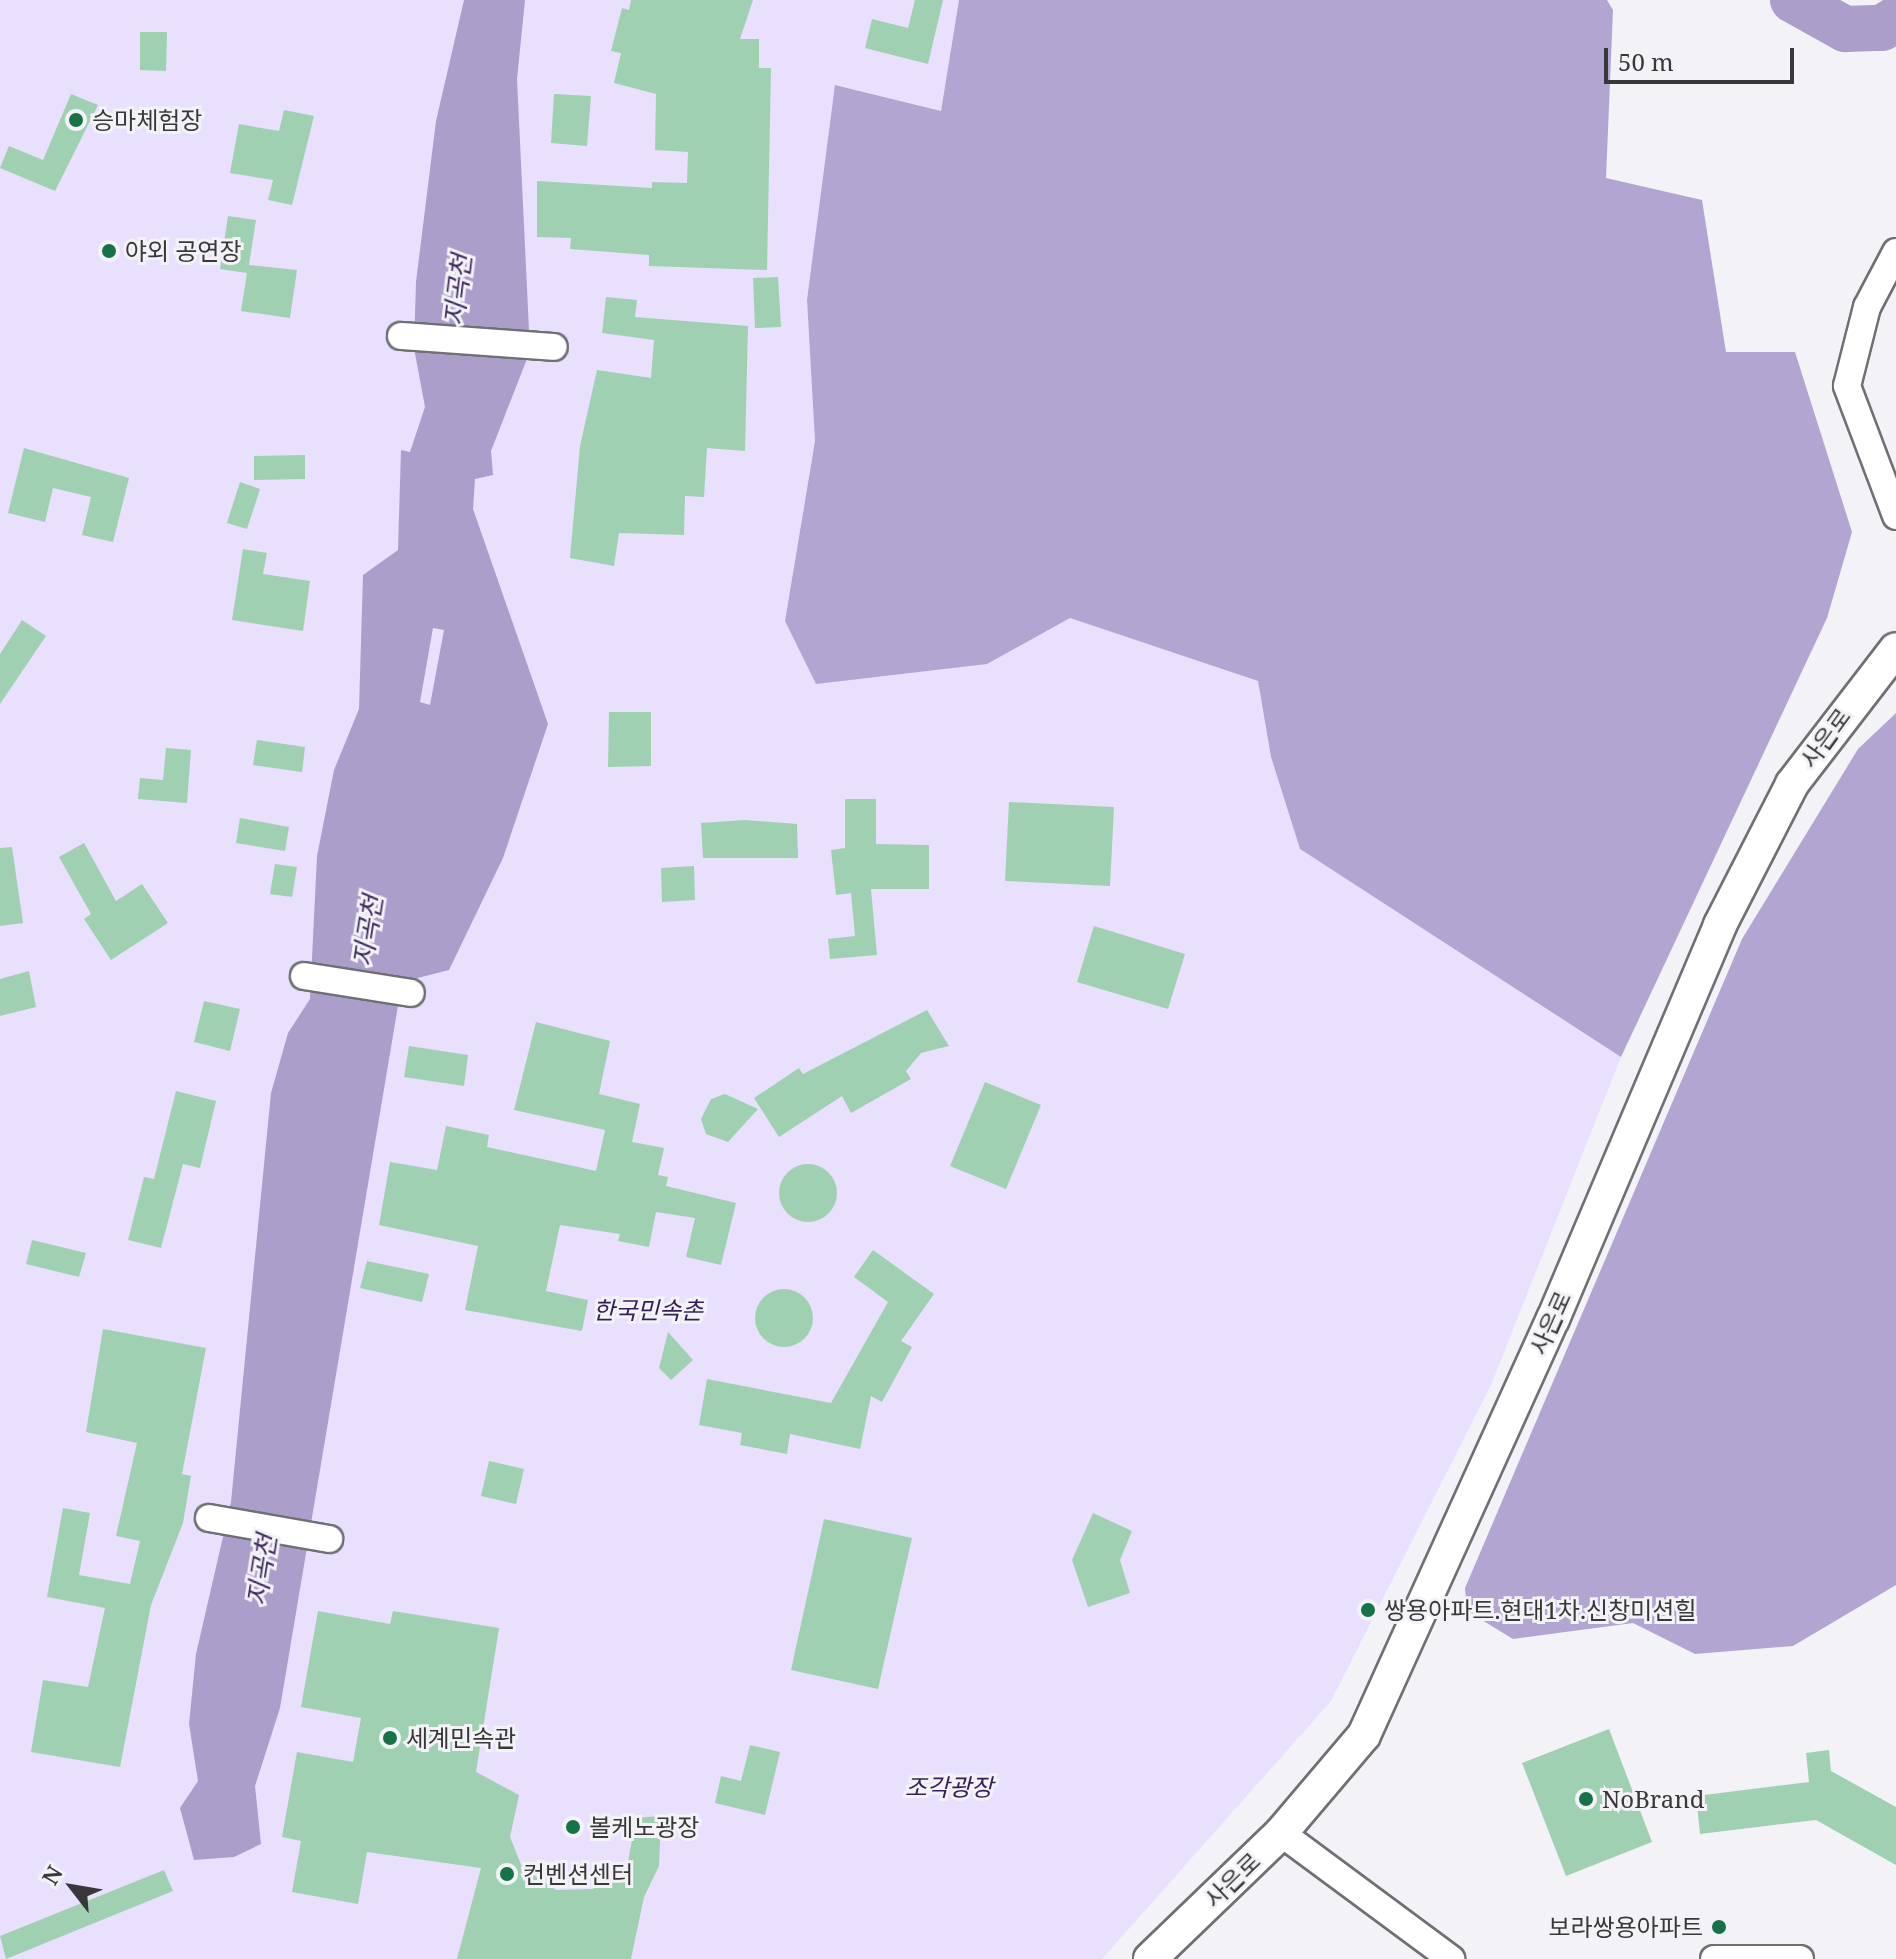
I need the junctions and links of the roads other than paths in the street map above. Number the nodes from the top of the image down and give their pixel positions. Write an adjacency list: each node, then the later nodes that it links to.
1 (1896, 252): 4 (street)
2 (401, 336): 3 (street)
3 (554, 347)
4 (1896, 516)
5 (1896, 649): 10 (main road, 사은로)
6 (304, 976): 7 (street)
7 (411, 993)
8 (209, 1518): 9 (street)
9 (329, 1539)
10 (1281, 1833): 11 (main road, 사은로); 12 (street)
11 (1150, 1959)
12 (1451, 1959)
13 (1714, 1959): 14 (street)
14 (1800, 1959)

